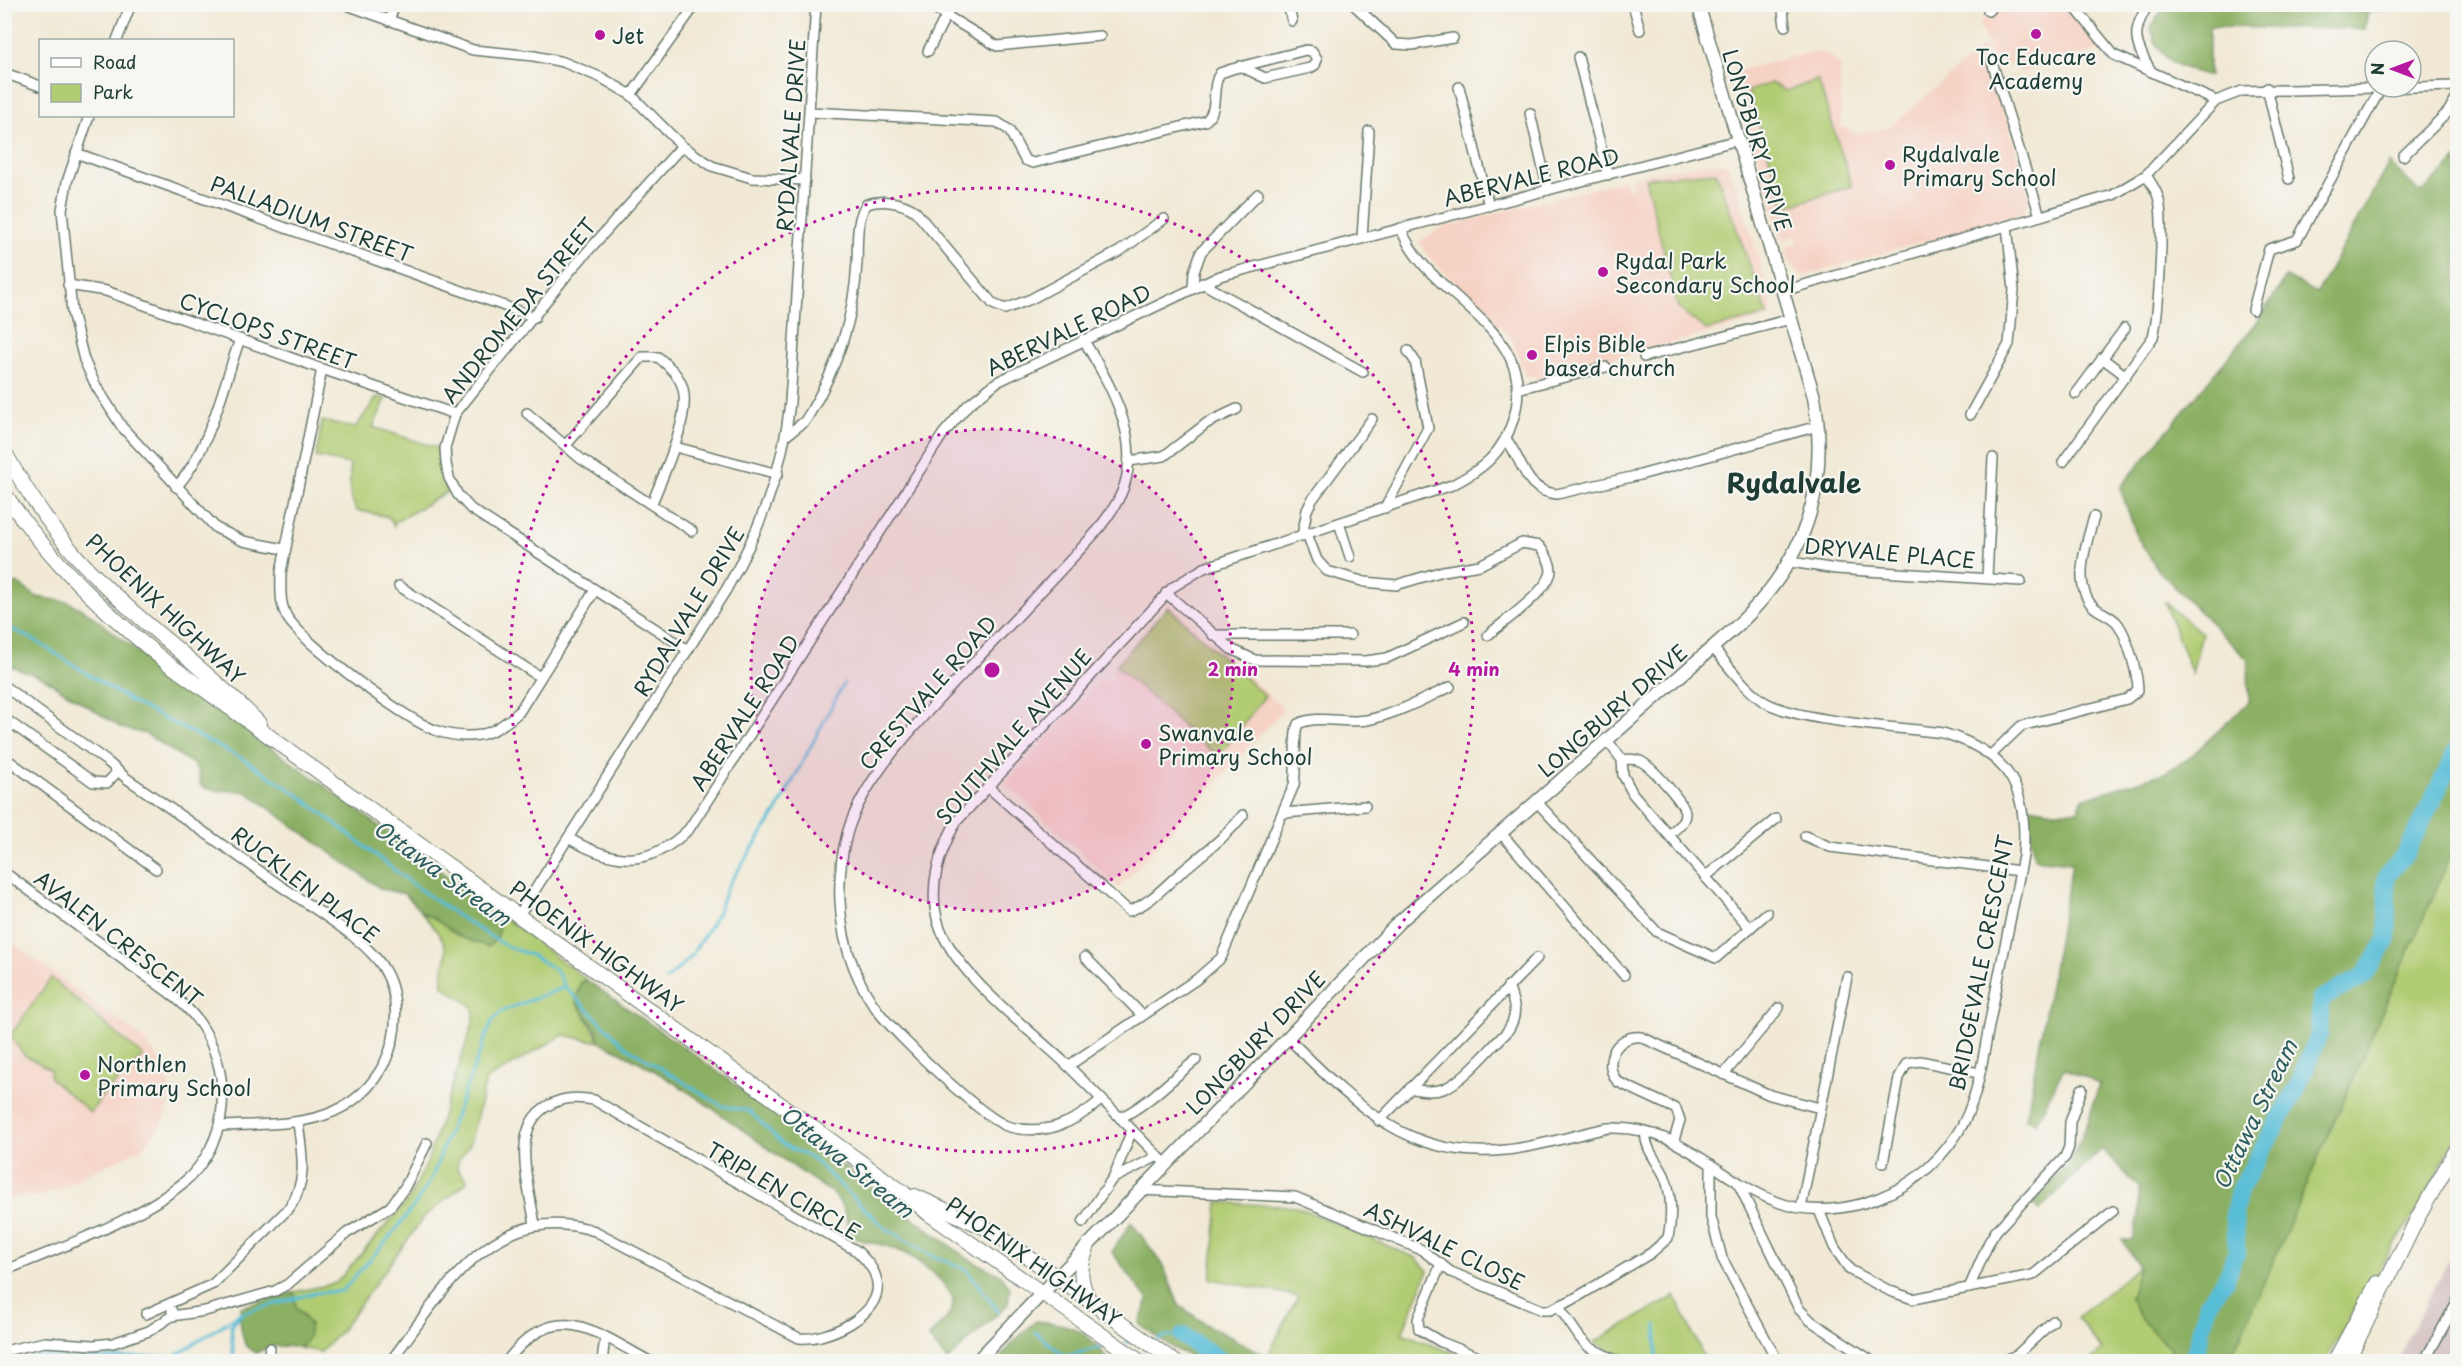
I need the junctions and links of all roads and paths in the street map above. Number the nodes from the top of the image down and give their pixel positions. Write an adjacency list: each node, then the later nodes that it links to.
1 (131, 4): 22 (street)
2 (344, 4): 16 (street)
3 (395, 4): 16 (street)
4 (696, 4): 35 (street)
5 (816, 4): 39 (street, RYDALVALE DRIVE)
6 (927, 4): 15 (street)
7 (952, 4): 15 (street)
8 (1288, 4): 17 (street)
9 (1353, 4): 21 (street)
10 (1633, 4): 19 (street)
11 (1698, 4): 43 (street, LONGBURY DRIVE)
12 (1782, 4): 18 (street)
13 (2072, 4): 27 (street)
14 (2149, 4): 27 (street)
15 (946, 16): 20 (street); 23 (street)
16 (389, 21): 35 (street)
17 (1292, 21)
18 (1785, 26)
19 (1640, 30)
20 (1100, 36)
21 (1453, 38)
22 (117, 39)
23 (928, 51)
24 (1578, 57): 47 (street)
25 (1992, 62): 54 (street)
26 (1240, 66): 26 (street); 39 (street)
27 (2151, 71): 38 (street)
28 (10, 75): 29 (street)
29 (39, 86)
30 (2457, 86): 32 (street)
31 (1459, 87): 53 (street)
32 (2423, 87)
33 (2267, 88): 34 (street); 38 (street); 49 (street)
34 (2363, 88)
35 (631, 95): 44 (street)
36 (2457, 95): 46 (street)
37 (2375, 99): 62 (street)
38 (2217, 101): 48 (street)
39 (810, 112): 50 (street, RYDALVALE DRIVE)
40 (1530, 113): 51 (street)
41 (89, 117): 45 (street)
42 (1369, 131): 58 (street)
43 (1738, 140): 47 (street, ABERVALE ROAD); 61 (street, LONGBURY DRIVE)
44 (682, 146): 50 (street); 63 (street, ANDROMEDA STREET)
45 (76, 153): 59 (street); 63 (street, PALLADIUM STREET)
46 (2403, 156)
47 (1608, 175): 51 (street, ABERVALE ROAD)
48 (2146, 175): 54 (street); 74 (street)
49 (2289, 178)
50 (805, 180): 83 (street, RYDALVALE DRIVE)
51 (1548, 190): 53 (street, ABERVALE ROAD)
52 (1258, 194): 60 (street)
53 (1489, 206): 57 (street, ABERVALE ROAD)
54 (2040, 216): 56 (street)
55 (1164, 219): 83 (street)
56 (2007, 226): 61 (street); 80 (street)
57 (1401, 228): 58 (street, ABERVALE ROAD); 75 (street, SOUTHVALE AVENUE)
58 (1362, 238): 60 (street, ABERVALE ROAD)
59 (68, 285): 66 (street, CYCLOPS STREET); 94 (street)
60 (1198, 285): 67 (street, ABERVALE ROAD); 73 (street)
61 (1782, 291): 64 (street, LONGBURY DRIVE)
62 (2253, 310)
63 (535, 317): 79 (street, ANDROMEDA STREET)
64 (1791, 320): 69 (street); 82 (street, LONGBURY DRIVE)
65 (2125, 328): 70 (street)
66 (240, 339): 72 (street, CYCLOPS STREET); 94 (street)
67 (1083, 339): 89 (street, CRESTVALE ROAD); 135 (street, ABERVALE ROAD)
68 (1408, 351): 97 (street)
69 (1644, 357)
70 (2102, 358): 74 (street); 76 (street)
71 (1606, 367): 75 (street)
72 (322, 369): 79 (street, CYCLOPS STREET); 102 (street)
73 (1363, 372)
74 (2126, 376): 90 (street)
75 (1517, 389): 84 (street, SOUTHVALE AVENUE)
76 (2076, 394)
77 (1237, 409): 89 (street)
78 (527, 413): 85 (street)
79 (455, 414): 108 (street, ANDROMEDA STREET)
80 (1970, 415)
81 (1372, 419): 101 (street)
82 (1818, 426): 84 (street); 104 (street, LONGBURY DRIVE)
83 (787, 435): 92 (street, RYDALVALE DRIVE)
84 (1506, 439): 97 (street, SOUTHVALE AVENUE)
85 (566, 445): 86 (street); 96 (street)
86 (675, 447): 92 (street); 96 (street)
87 (4, 451): 91 (main road, PHOENIX HIGHWAY)
88 (1993, 458): 105 (street, DRYVALE PLACE)
89 (1129, 461): 157 (street, CRESTVALE ROAD)
90 (2063, 462)
91 (9, 470): 93 (main road, PHOENIX HIGHWAY)
92 (778, 474): 115 (street, RYDALVALE DRIVE)
93 (21, 480): 95 (main road); 120 (main road, PHOENIX HIGHWAY)
94 (176, 487): 102 (street)
95 (4, 493): 120 (main road, PHOENIX HIGHWAY)
96 (652, 503): 100 (street)
97 (1385, 508): 99 (street, SOUTHVALE AVENUE)
98 (2094, 517): 122 (street)
99 (1339, 523): 101 (street, SOUTHVALE AVENUE); 103 (street)
100 (692, 531)
101 (1305, 535): 109 (street, SOUTHVALE AVENUE); 111 (street)
102 (284, 549): 116 (street)
103 (1350, 557)
104 (1791, 562): 105 (street, DRYVALE PLACE); 114 (street, LONGBURY DRIVE)
105 (1987, 578): 106 (street, DRYVALE PLACE)
106 (2021, 581)
107 (399, 586): 116 (street)
108 (595, 590): 115 (street, ANDROMEDA STREET); 116 (street)
109 (1166, 593): 112 (street); 126 (street, SOUTHVALE AVENUE)
110 (1464, 622): 112 (street)
111 (1488, 634)
112 (1213, 635): 113 (street)
113 (1350, 635)
114 (1713, 648): 121 (street, LONGBURY DRIVE); 122 (street, BRIDGEVALE CRESCENT)
115 (688, 650): 135 (street, RYDALVALE DRIVE)
116 (540, 677)
117 (4, 686): 125 (street, RUCKLEN PLACE)
118 (1450, 687): 129 (street)
119 (4, 718): 125 (street)
120 (266, 732): 141 (main road, PHOENIX HIGHWAY)
121 (1606, 740): 124 (street); 127 (street, LONGBURY DRIVE)
122 (1992, 754): 137 (street, BRIDGEVALE CRESCENT)
123 (4, 757): 136 (street)
124 (1622, 760): 133 (street); 133 (street)
125 (118, 771): 161 (street, RUCKLEN PLACE)
126 (988, 787): 130 (street); 152 (street, SOUTHVALE AVENUE)
127 (1536, 801): 132 (street, LONGBURY DRIVE); 142 (street)
128 (1365, 806): 129 (street)
129 (1284, 813): 149 (street)
130 (1243, 815)
131 (1776, 819): 139 (street)
132 (1500, 832): 145 (street); 150 (street, LONGBURY DRIVE)
133 (1669, 835): 139 (street)
134 (1805, 836): 137 (street)
135 (568, 838): 141 (street, RYDALVALE DRIVE)
136 (156, 869)
137 (2020, 871): 154 (street, BRIDGEVALE CRESCENT)
138 (4, 872): 162 (street, AVALEN CRESCENT)
139 (1705, 877): 142 (street)
140 (1767, 913): 142 (street)
141 (519, 915): 174 (main road, PHOENIX HIGHWAY)
142 (1750, 928)
143 (1085, 957): 149 (street)
144 (1537, 958): 147 (street)
145 (1624, 975)
146 (1847, 977): 158 (street)
147 (1508, 986): 155 (street); 155 (street)
148 (1779, 1008): 153 (street)
149 (1142, 1015): 152 (street)
150 (1287, 1037): 160 (street, BRIDGEVALE CRESCENT); 168 (street, LONGBURY DRIVE)
151 (1197, 1060): 159 (street)
152 (1068, 1066): 157 (street, SOUTHVALE AVENUE)
153 (1725, 1073): 158 (street); 165 (street)
154 (1979, 1073): 169 (street); 176 (street, BRIDGEVALE CRESCENT)
155 (1410, 1088): 160 (street)
156 (2082, 1089): 185 (street)
157 (1101, 1100): 159 (street, SOUTHVALE AVENUE)
158 (1820, 1108): 175 (street)
159 (1120, 1118): 163 (street, SOUTHVALE AVENUE)
160 (1379, 1122): 164 (street, BRIDGEVALE CRESCENT)
161 (298, 1123): 162 (street, RUCKLEN PLACE); 188 (street)
162 (219, 1126): 183 (street, AVALEN CRESCENT)
163 (1132, 1130): 168 (street, SOUTHVALE AVENUE); 171 (street)
164 (1645, 1132): 165 (street, BRIDGEVALE CRESCENT); 190 (street)
165 (1674, 1140): 170 (street, BRIDGEVALE CRESCENT)
166 (427, 1143): 192 (street)
167 (2457, 1147): 178 (main road)
168 (1162, 1160): 171 (street); 173 (street, LONGBURY DRIVE)
169 (1883, 1163)
170 (1711, 1164): 172 (street, BRIDGEVALE CRESCENT); 208 (street)
171 (1112, 1179): 179 (street)
172 (1737, 1181): 175 (street, BRIDGEVALE CRESCENT); 197 (street)
173 (1139, 1190): 181 (street, LONGBURY DRIVE); 182 (street, ASHVALE CLOSE)
174 (904, 1193): 184 (main road, PHOENIX HIGHWAY); 186 (main road, PHOENIX HIGHWAY)
175 (1801, 1208): 176 (street, BRIDGEVALE CRESCENT)
176 (1819, 1210): 185 (street)
177 (2113, 1211): 185 (street)
178 (2418, 1217): 210 (main road); 211 (main road)
179 (1083, 1222)
180 (535, 1225): 180 (street, TRIPLEN CIRCLE); 199 (street, TRIPLEN CIRCLE)
181 (1088, 1245): 184 (street, LONGBURY DRIVE); 189 (main road)
182 (1441, 1264): 190 (street, ASHVALE CLOSE); 206 (street)
183 (4, 1271)
184 (1057, 1278): 186 (street, LONGBURY DRIVE); 189 (main road, PHOENIX HIGHWAY)
185 (1969, 1288)
186 (1043, 1292): 203 (street, LONGBURY DRIVE); 204 (main road, PHOENIX HIGHWAY)
187 (2457, 1300): 212 (street)
188 (170, 1304): 191 (street); 192 (street)
189 (1093, 1304): 205 (main road, PHOENIX HIGHWAY)
190 (1559, 1307): 207 (street)
191 (146, 1314)
192 (172, 1316): 196 (street)
193 (2053, 1321): 209 (street)
194 (605, 1337): 200 (street); 201 (street); 202 (street)
195 (270, 1348): 198 (street)
196 (4, 1351)
197 (1869, 1359)
198 (267, 1362)
199 (390, 1362)
200 (506, 1362)
201 (602, 1362)
202 (651, 1362)
203 (976, 1362)
204 (1141, 1362)
205 (1175, 1362)
206 (1491, 1362)
207 (1619, 1362)
208 (1778, 1362)
209 (2002, 1362)
210 (2334, 1362)
211 (2347, 1362)
212 (2424, 1362)

